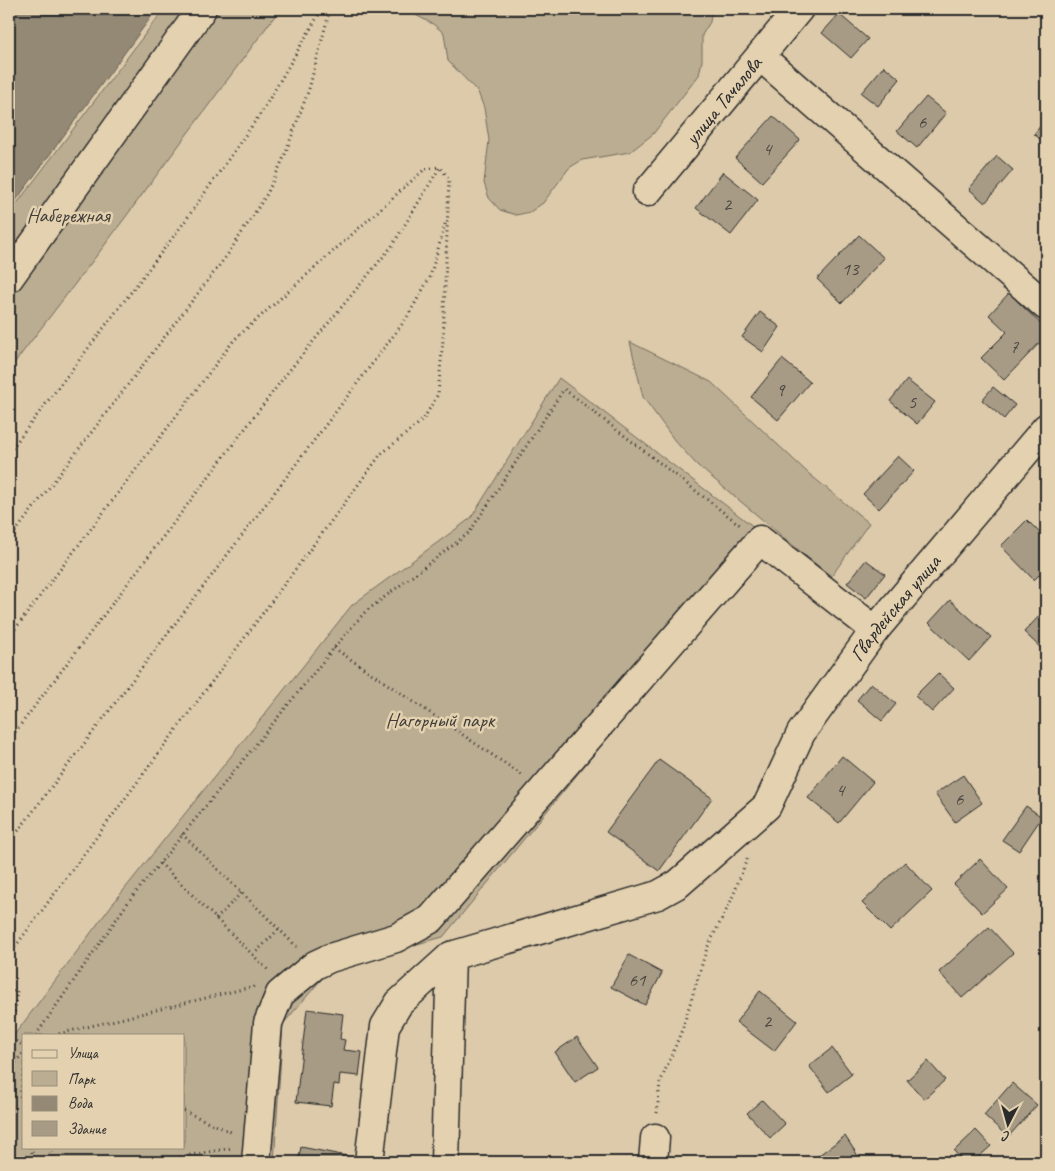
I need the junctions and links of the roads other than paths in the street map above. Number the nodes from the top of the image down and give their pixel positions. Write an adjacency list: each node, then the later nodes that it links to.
1 (202, 9): 5 (street)
2 (799, 9): 3 (street, улица Тачалова)
3 (761, 57): 4 (street, улица Тачалова); 6 (street)
4 (646, 192)
5 (9, 278)
6 (1046, 306)
7 (1046, 428): 8 (street, Гвардейская улица)
8 (875, 630): 9 (street, Гвардейская улица); 10 (street)
9 (451, 956): 11 (street); 12 (street)
10 (257, 1153)
11 (369, 1162)
12 (445, 1162)

